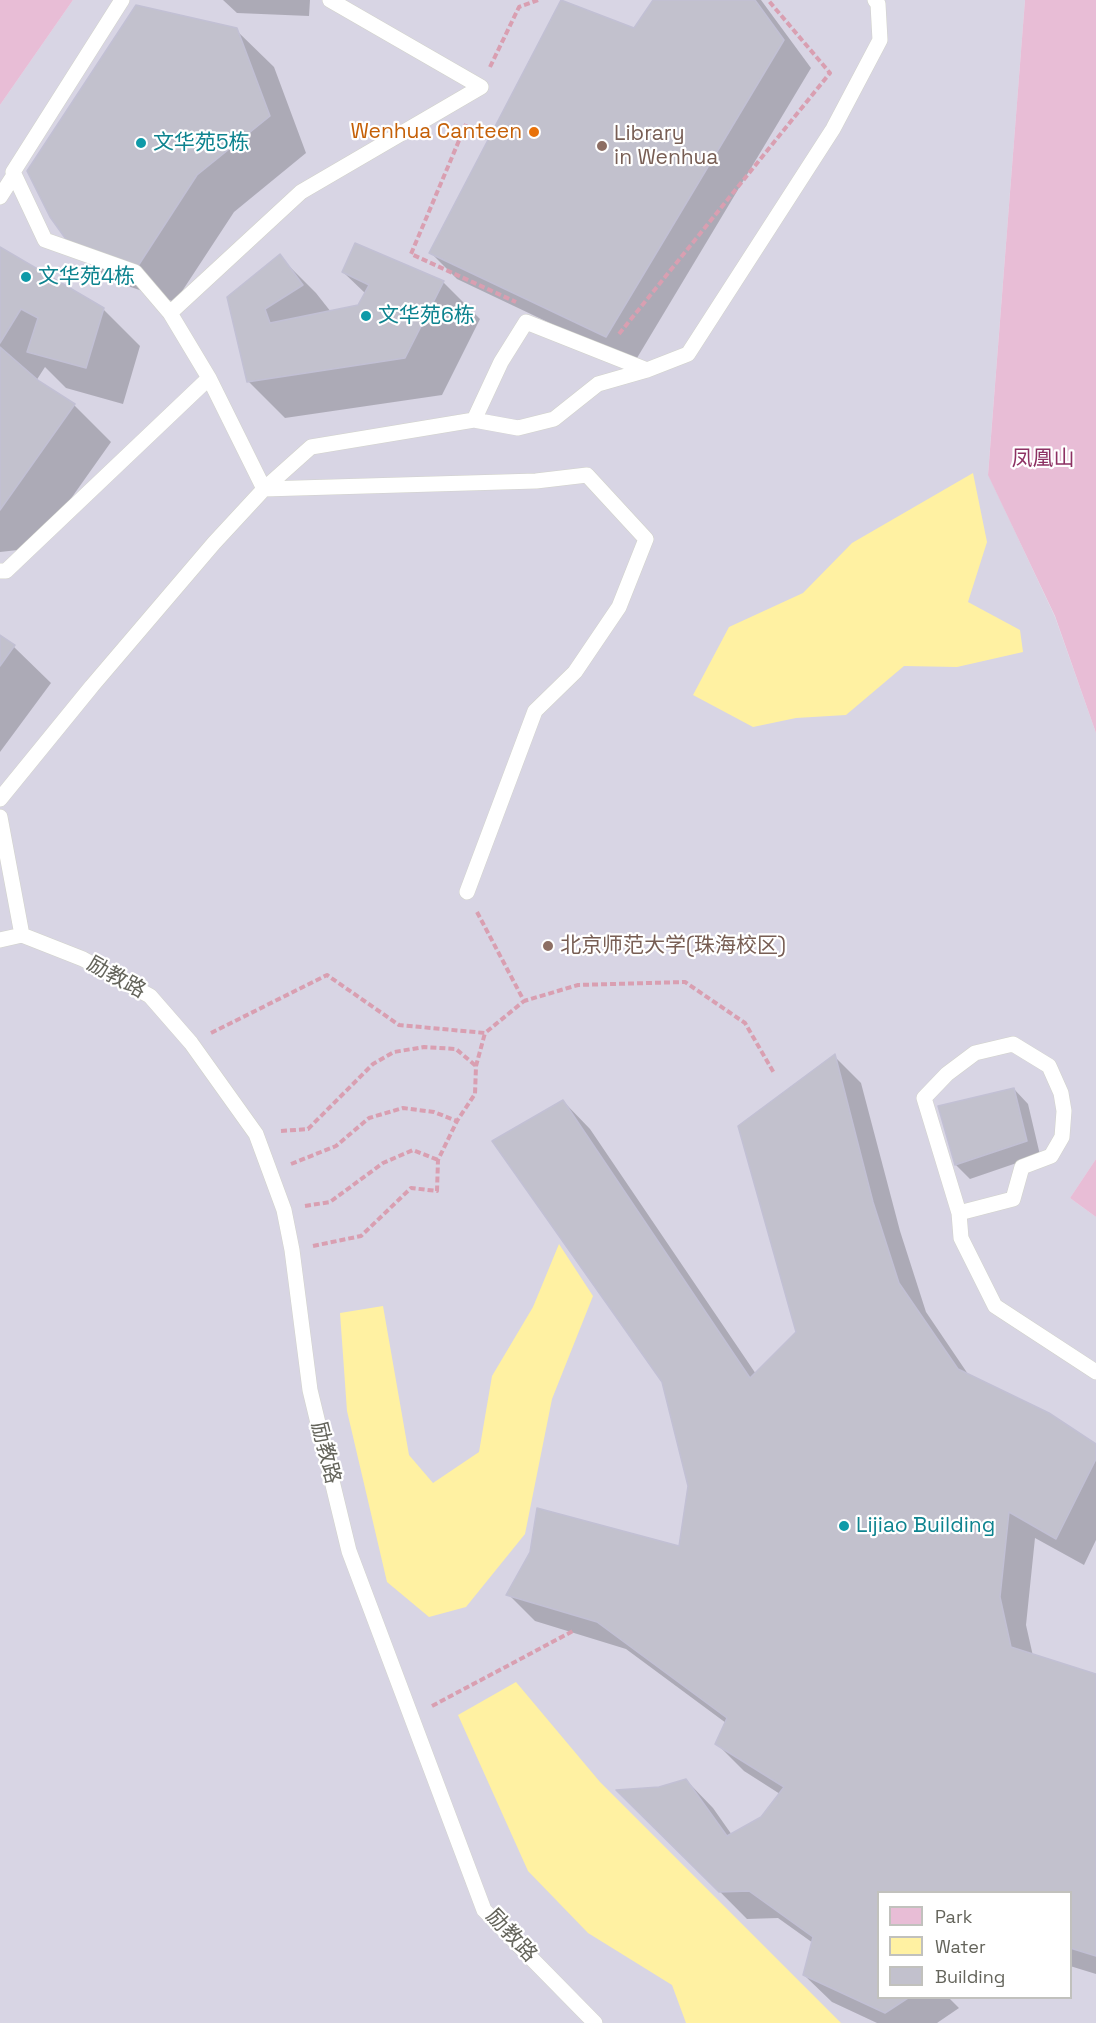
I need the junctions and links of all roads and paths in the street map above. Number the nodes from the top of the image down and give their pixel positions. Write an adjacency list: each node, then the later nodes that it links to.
1 (122, 0): 7 (lane)
2 (330, 0): 6 (lane)
3 (538, 0): 6 (path)
4 (768, 0): 11 (path)
5 (875, 0): 12 (lane)
6 (481, 87): 9 (path); 10 (lane)
7 (14, 175): 8 (lane); 10 (lane)
8 (0, 197)
9 (526, 307)
10 (170, 313): 13 (lane)
11 (617, 337)
12 (648, 370): 14 (lane); 14 (lane)
13 (209, 378): 15 (lane); 16 (lane)
14 (474, 420): 15 (lane)
15 (264, 489): 17 (lane); 19 (lane)
16 (0, 571)
17 (0, 799)
18 (0, 817): 20 (lane)
19 (467, 892): 22 (path)
20 (22, 935): 21 (lane); 24 (lane, 励教路)
21 (0, 940)
22 (524, 1001): 23 (path); 26 (path)
23 (485, 1033): 24 (path); 25 (path)
24 (191, 1043): 28 (lane, 励教路)
25 (476, 1066): 27 (path); 28 (path)
26 (774, 1073)
27 (457, 1121): 29 (path); 30 (path)
28 (256, 1134): 30 (lane, 励教路)
29 (438, 1160): 31 (path); 33 (path)
30 (270, 1173): 31 (lane, 励教路)
31 (284, 1210): 33 (lane, 励教路)
32 (959, 1213): 32 (lane); 34 (lane)
33 (292, 1250): 36 (lane, 励教路)
34 (1096, 1372)
35 (573, 1631): 36 (path)
36 (413, 1716): 37 (lane, 励教路)
37 (595, 2023)

